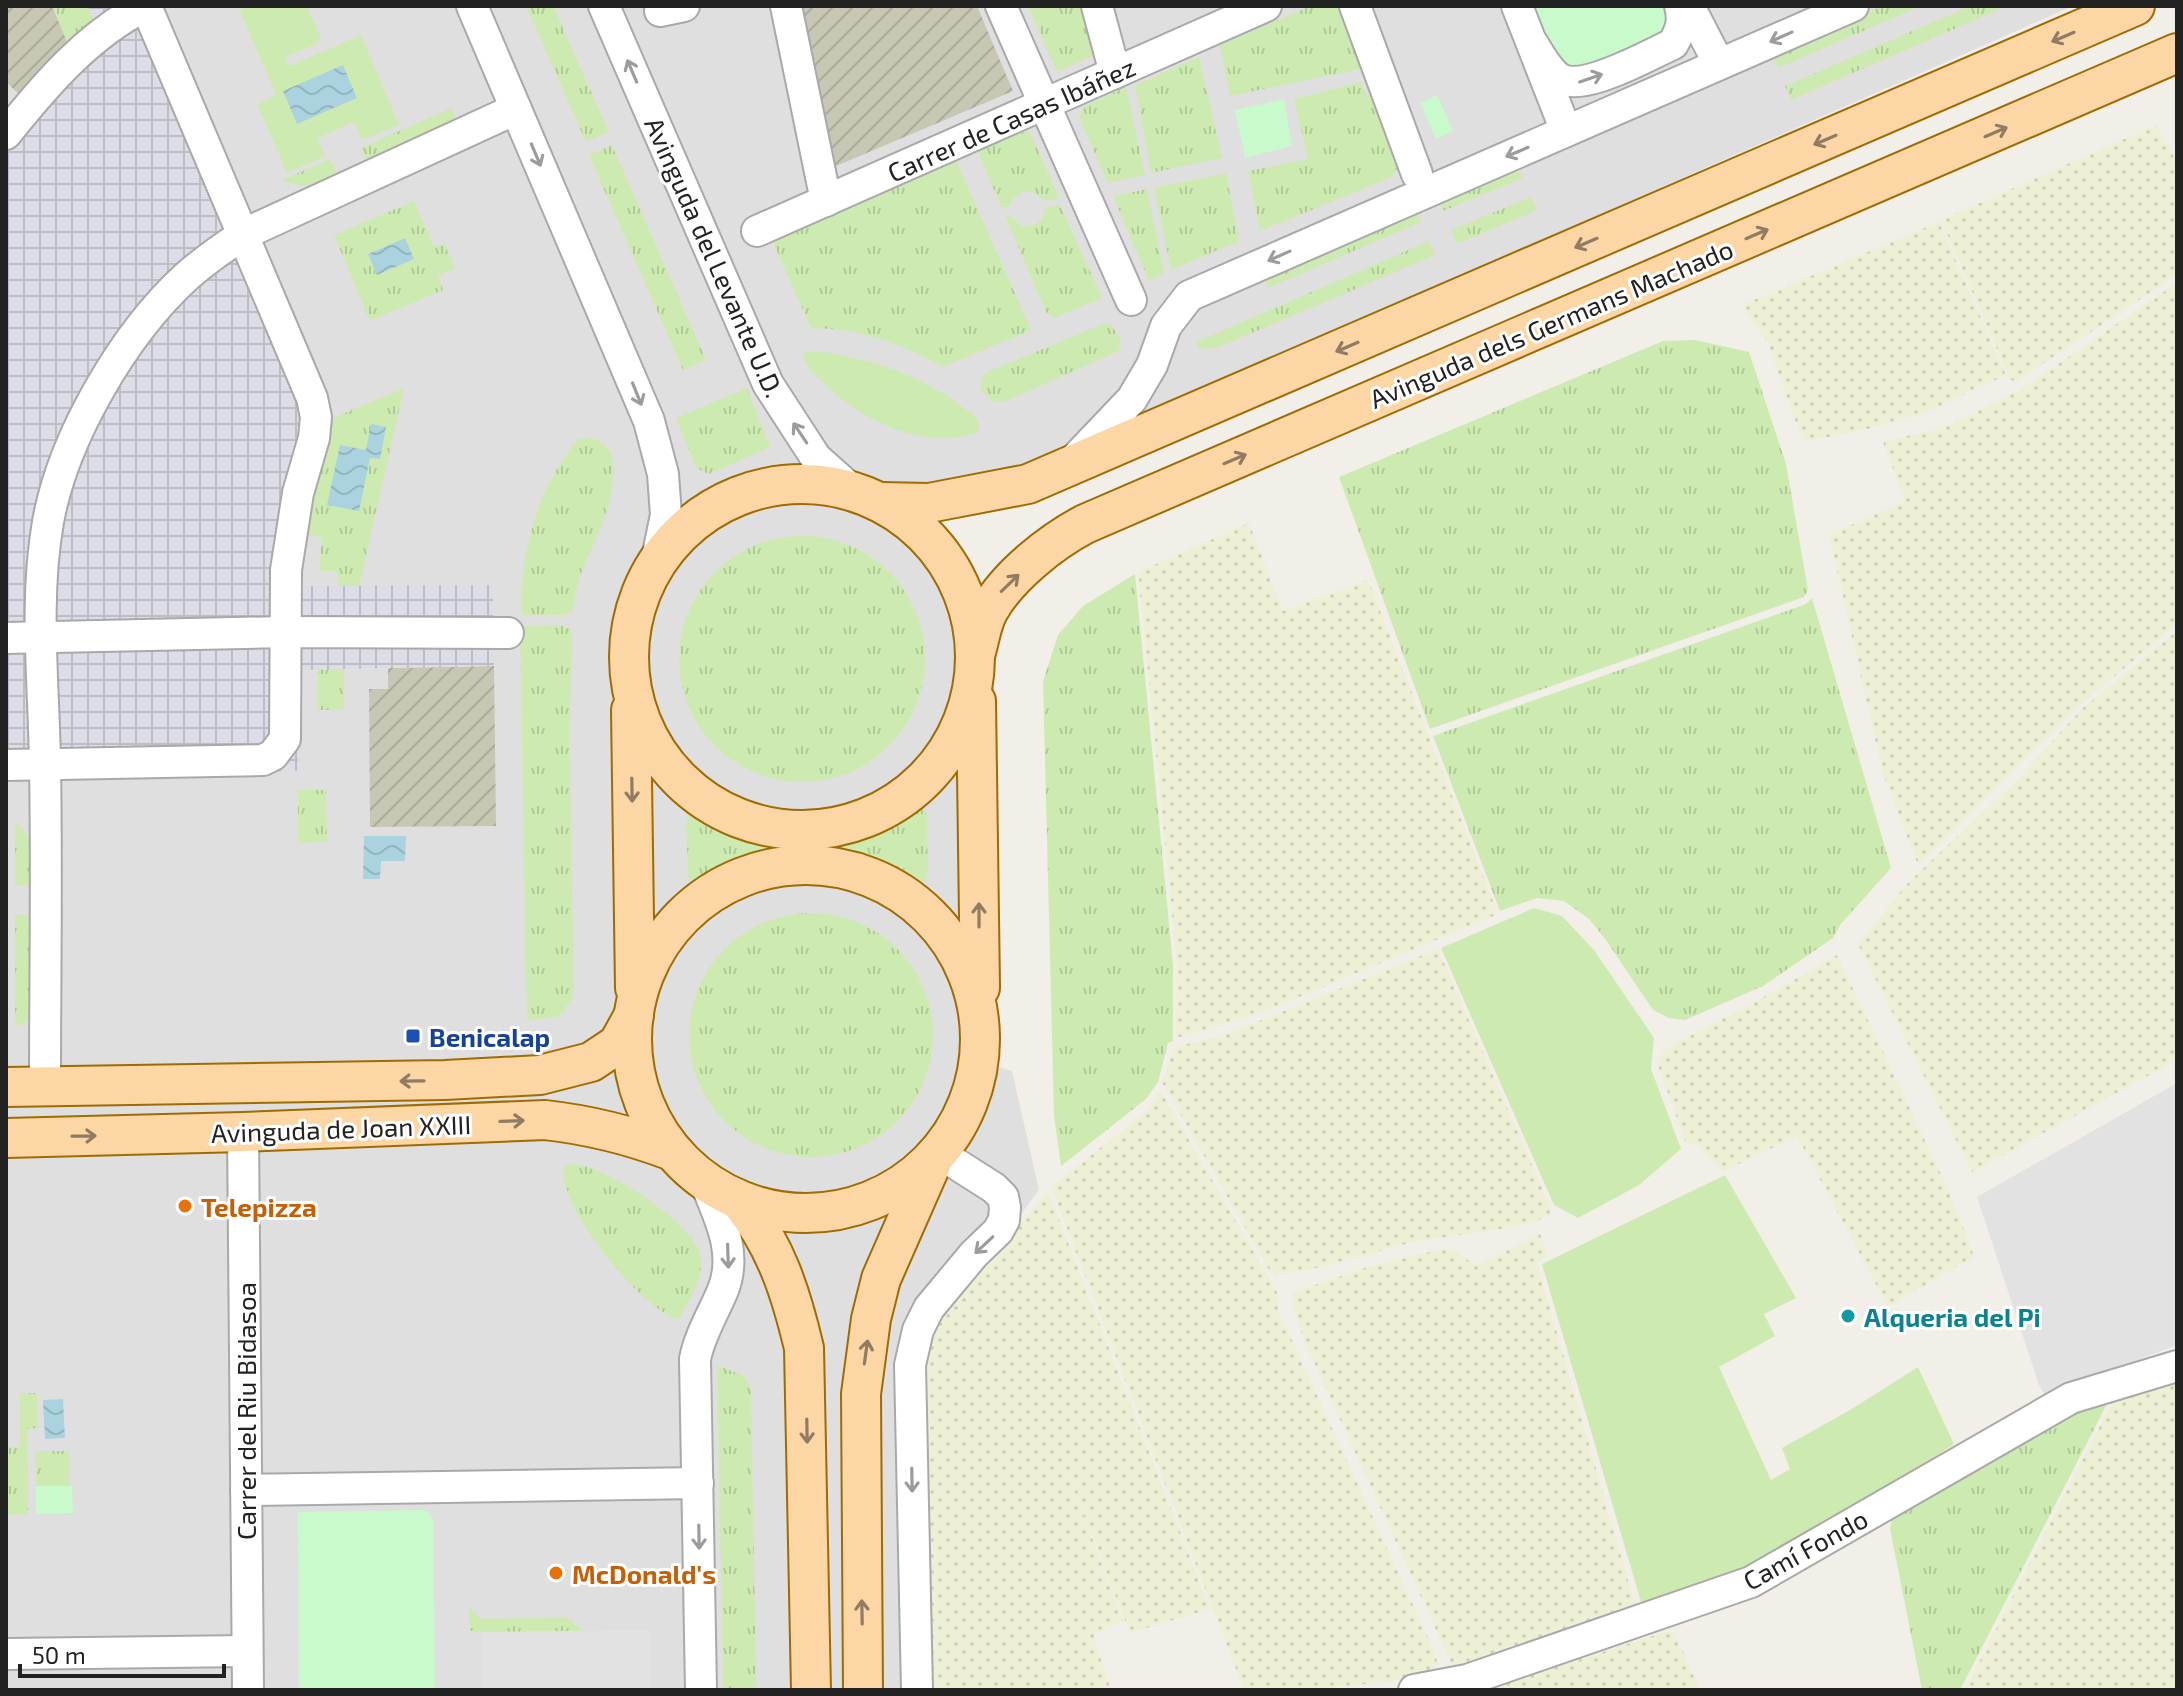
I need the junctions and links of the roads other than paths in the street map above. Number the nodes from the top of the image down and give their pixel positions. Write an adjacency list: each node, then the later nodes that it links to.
1 (146, 6): 22 (street); 26 (street)
2 (472, 6): 20 (street)
3 (604, 6): 29 (street, Avinguda del Levante U.D., one-way to 3)
4 (786, 6): 24 (street)
5 (1001, 6): 19 (street)
6 (1097, 6): 18 (street)
7 (1266, 6): 14 (street, Carrer de Casas Ibáñez)
8 (1355, 6): 23 (street)
9 (1517, 6): 15 (street)
10 (1680, 6): 15 (street, one-way to 10)
11 (1689, 6): 17 (street)
12 (1853, 6): 17 (street, one-way to 17)
13 (2135, 6): 28 (main road, one-way to 28)
14 (1201, 20): 18 (street, Carrer de Casas Ibáñez)
15 (1533, 44): 21 (street)
16 (2177, 53): 35 (main road, Avinguda dels Germans Machado, one-way to 16)
17 (1719, 64): 21 (street)
18 (1115, 73): 19 (street, Carrer de Casas Ibáñez)
19 (1043, 105): 24 (street, Carrer de Casas Ibáñez); 27 (street)
20 (516, 109): 26 (street); 30 (street, one-way to 30)
21 (1566, 131): 28 (street, one-way to 28)
22 (6, 134)
23 (1417, 174)
24 (826, 201): 25 (street, Carrer de Casas Ibáñez)
25 (757, 231)
26 (244, 234): 31 (street); 34 (street)
27 (1131, 300)
28 (1065, 469): 29 (main road)
29 (867, 496): 30 (main road); 35 (main road)
30 (656, 563): 36 (main road)
31 (285, 632): 32 (street); 34 (street); 38 (street)
32 (508, 633)
33 (6, 638): 34 (street)
34 (41, 638): 38 (street)
35 (976, 659): 36 (main road); 40 (main road, Avinguda dels Germans Machado, one-way to 35)
36 (631, 684): 39 (main road, one-way to 39)
37 (6, 765): 38 (street)
38 (45, 765): 41 (street)
39 (634, 1011): 40 (main road); 41 (main road, Avinguda de Joan XXIII, one-way to 41); 45 (main road)
40 (980, 1049): 46 (main road)
41 (45, 1086): 42 (main road, Avinguda de Joan XXIII)
42 (6, 1087)
43 (243, 1132): 44 (main road, Avinguda de Joan XXIII, one-way to 43); 45 (main road, Avinguda de Joan XXIII, one-way to 45); 51 (street, Carrer del Riu Bidasoa)
44 (6, 1138)
45 (672, 1151): 47 (main road)
46 (937, 1155): 48 (main road); 57 (main road, one-way to 46); 58 (street, one-way to 58)
47 (705, 1182): 48 (main road); 50 (street, one-way to 50)
48 (739, 1200): 56 (main road, one-way to 56)
49 (2177, 1366): 59 (street, Camí Fondo)
50 (698, 1483): 51 (street); 55 (street, one-way to 55)
51 (246, 1490): 52 (street, Carrer del Riu Bidasoa)
52 (247, 1651): 53 (street); 54 (street, Carrer del Riu Bidasoa)
53 (6, 1654)
54 (248, 1690)
55 (701, 1690)
56 (811, 1690)
57 (863, 1690)
58 (917, 1690)
59 (1414, 1690)

